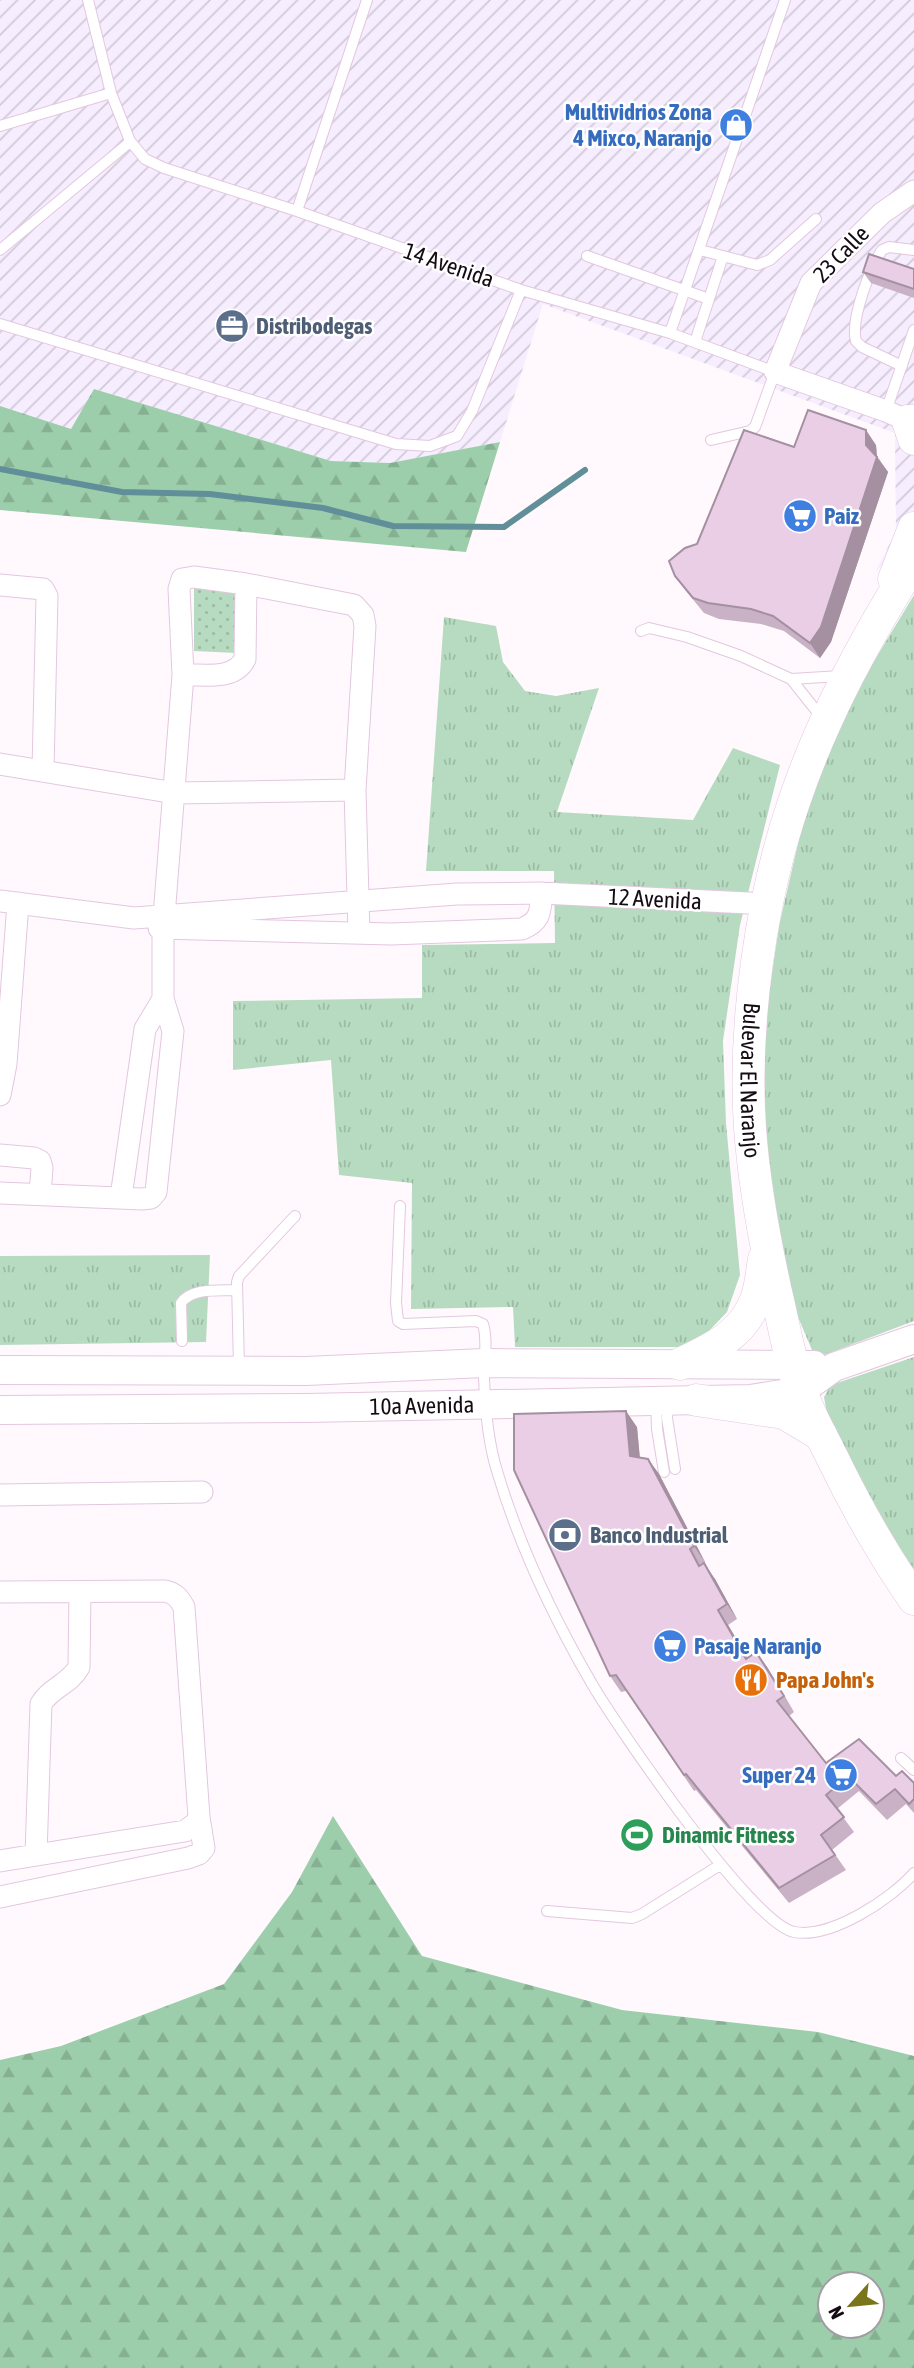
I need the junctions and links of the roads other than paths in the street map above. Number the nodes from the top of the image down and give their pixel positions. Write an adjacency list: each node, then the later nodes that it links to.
1 (88, 0): 4 (lane, 14 Avenida)
2 (367, 0): 8 (lane)
3 (785, 0): 11 (lane)
4 (111, 93): 5 (lane); 6 (lane, 14 Avenida)
5 (0, 126)
6 (131, 142): 8 (lane, 14 Avenida); 10 (lane)
7 (913, 196): 23 (street, 23 Calle)
8 (297, 211): 15 (lane, 14 Avenida)
9 (816, 219): 14 (lane)
10 (0, 250)
11 (699, 250): 14 (lane); 16 (lane)
12 (914, 250): 22 (lane)
13 (587, 256): 16 (lane)
14 (723, 256): 17 (lane)
15 (521, 290): 18 (lane); 20 (lane, 14 Avenida)
16 (684, 290): 17 (lane); 20 (lane)
17 (709, 299): 21 (lane)
18 (0, 324)
19 (914, 330): 22 (lane)
20 (670, 334): 21 (lane, 14 Avenida)
21 (695, 342): 23 (lane, 14 Avenida)
22 (902, 366): 24 (lane)
23 (775, 372): 24 (street, 14 Avenida); 25 (lane)
24 (907, 424)
25 (711, 440)
26 (914, 528): 30 (main road)
27 (914, 561): 30 (main road, Bulevar El Naranjo)
28 (0, 584): 37 (street)
29 (246, 584): 32 (street); 32 (street); 38 (street)
30 (882, 611): 33 (main road, Bulevar El Naranjo)
31 (641, 631): 34 (lane)
32 (183, 674): 39 (street)
33 (848, 676): 34 (lane); 35 (main road, Bulevar El Naranjo)
34 (792, 679): 35 (lane)
35 (825, 722): 44 (main road, Bulevar El Naranjo)
36 (0, 764): 37 (street)
37 (43, 770): 39 (street)
38 (355, 790): 39 (street); 43 (street)
39 (175, 793): 45 (street)
40 (542, 893): 41 (street, 12 Avenida); 44 (street, 12 Avenida); 47 (street)
41 (389, 900): 43 (street, 12 Avenida); 47 (street)
42 (9, 902): 45 (street); 49 (street)
43 (358, 902): 45 (street, 12 Avenida); 46 (street)
44 (768, 904): 56 (main road, Bulevar El Naranjo)
45 (164, 923): 46 (street); 48 (street)
46 (359, 933): 47 (street)
47 (391, 934)
48 (163, 999): 53 (street); 53 (street)
49 (0, 1095)
50 (0, 1155): 52 (street)
51 (0, 1193): 52 (street)
52 (40, 1194): 53 (street)
53 (121, 1197)
54 (400, 1206): 60 (lane)
55 (295, 1216): 57 (lane)
56 (766, 1247): 61 (main road); 65 (main road, Bulevar El Naranjo)
57 (237, 1290): 59 (lane); 63 (lane)
58 (914, 1339): 65 (street, 10a Avenida)
59 (182, 1341)
60 (484, 1363): 61 (street, 10a Avenida); 64 (street, 10a Avenida); 67 (lane)
61 (680, 1364): 65 (street, 10a Avenida)
62 (0, 1370): 63 (street, 10a Avenida)
63 (239, 1371): 64 (street, 10a Avenida)
64 (306, 1371): 68 (street)
65 (797, 1377): 66 (street, 10a Avenida); 70 (main road, Bulevar El Naranjo)
66 (673, 1401): 67 (street, 10a Avenida); 70 (main road); 71 (lane)
67 (485, 1405): 68 (street, 10a Avenida); 82 (lane)
68 (307, 1408): 69 (street, 10a Avenida)
69 (0, 1410)
70 (821, 1435): 76 (main road, Bulevar El Naranjo)
71 (670, 1470)
72 (202, 1492): 73 (street)
73 (0, 1495)
74 (0, 1592): 75 (street)
75 (80, 1592): 79 (street); 80 (street)
76 (914, 1599)
77 (901, 1758): 78 (lane)
78 (914, 1770)
79 (199, 1817): 80 (street); 84 (street)
80 (36, 1855): 81 (street)
81 (0, 1861)
82 (720, 1865): 83 (lane); 85 (lane)
83 (914, 1872)
84 (0, 1897)
85 (547, 1911)

